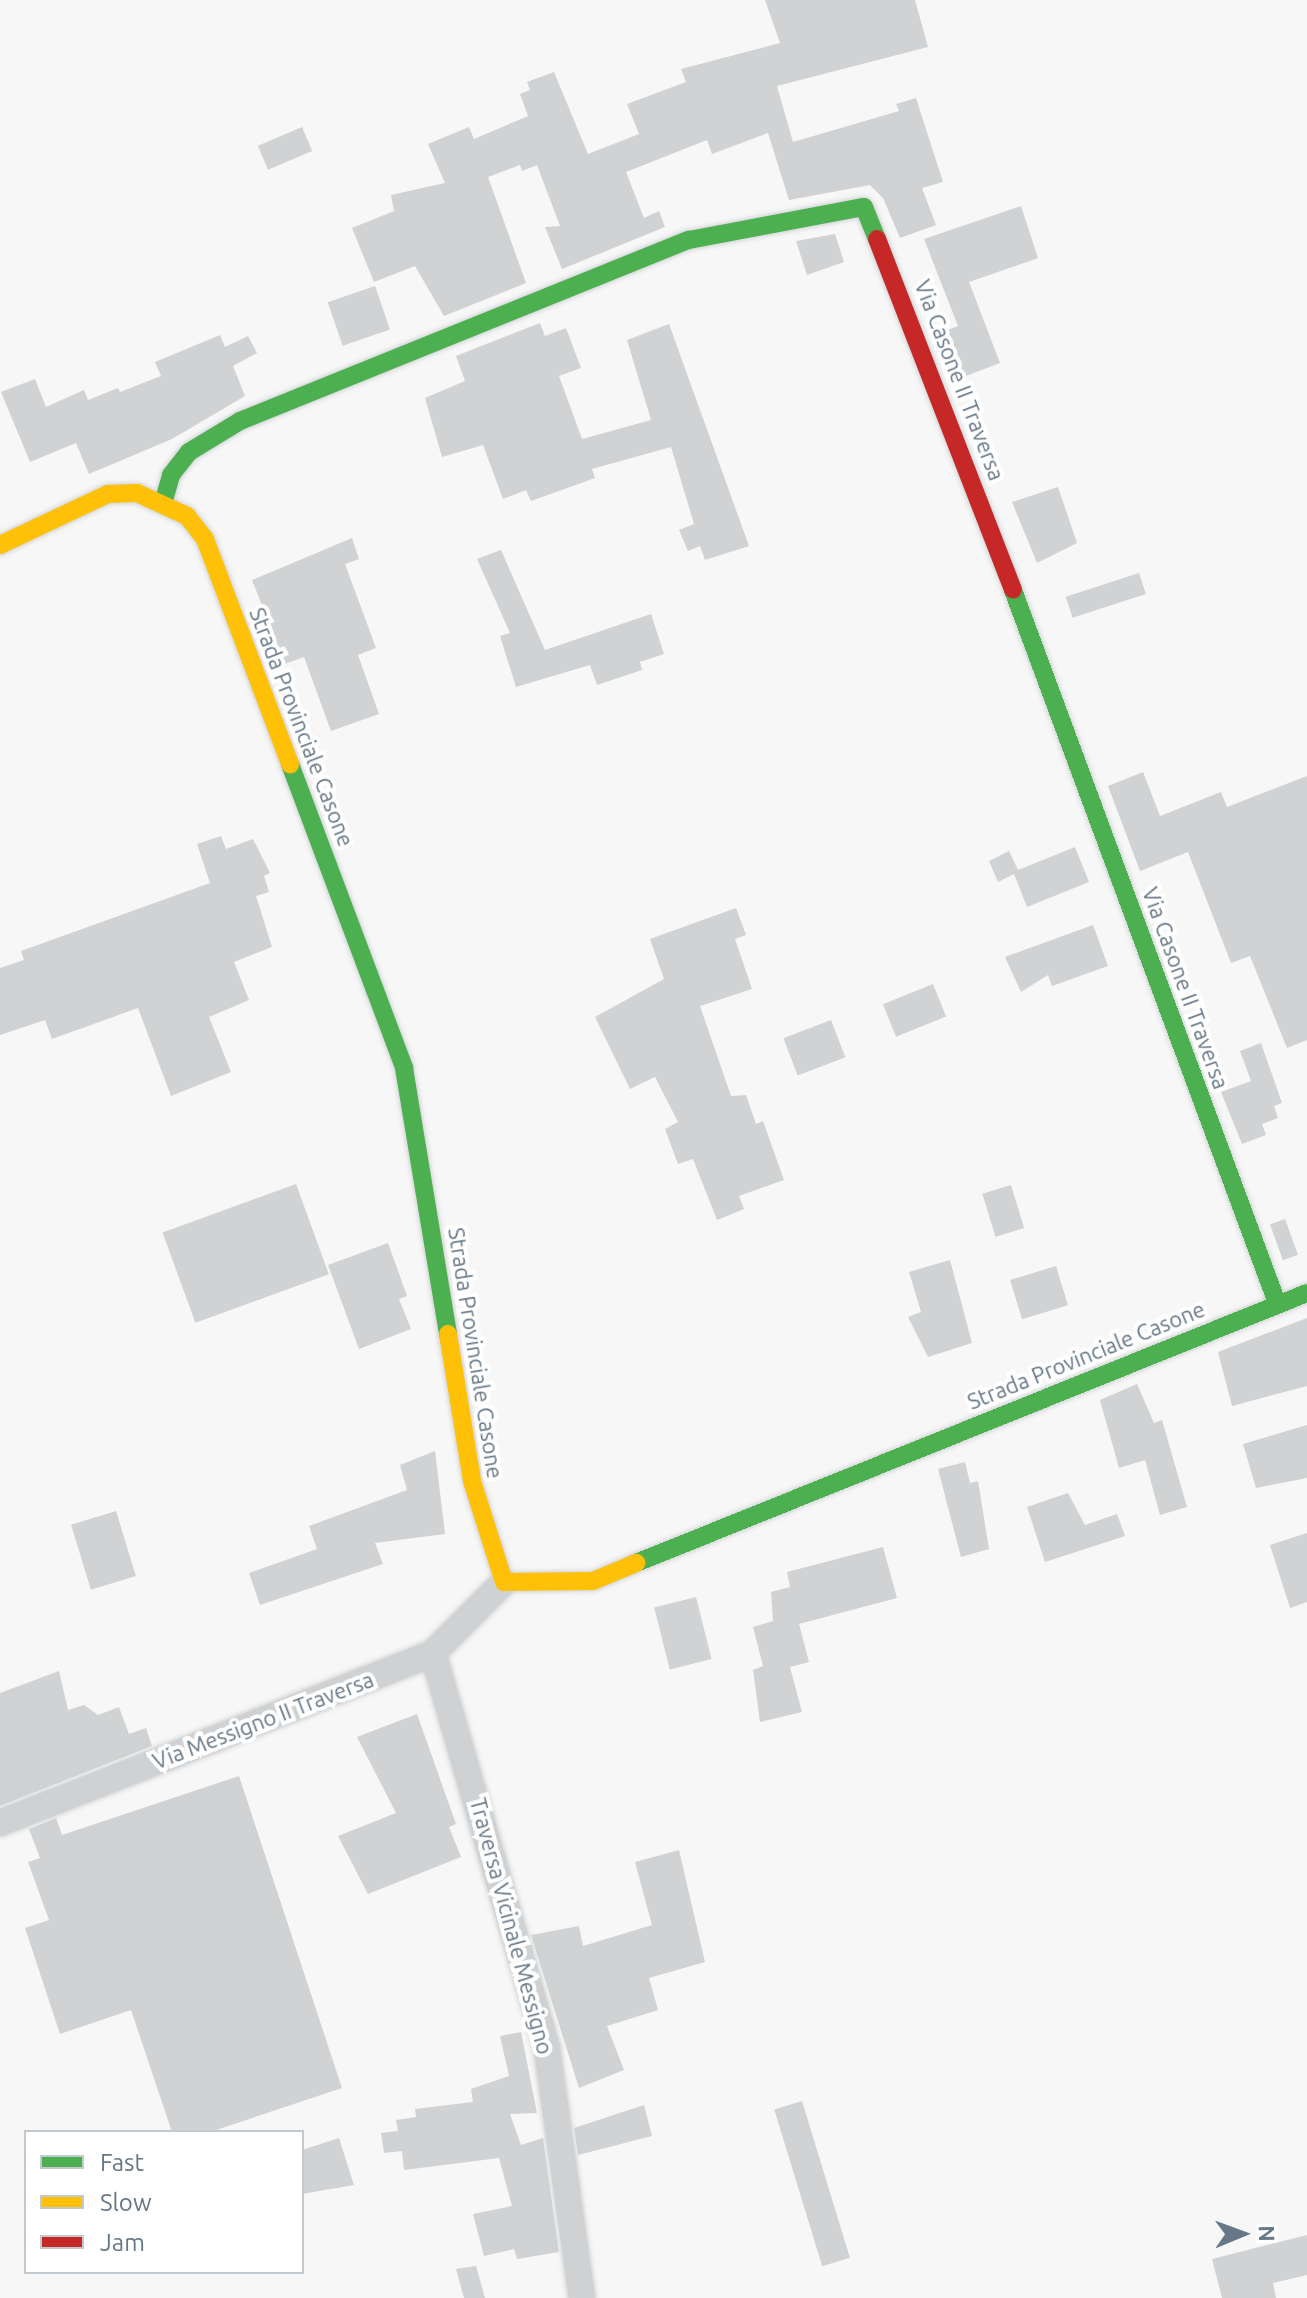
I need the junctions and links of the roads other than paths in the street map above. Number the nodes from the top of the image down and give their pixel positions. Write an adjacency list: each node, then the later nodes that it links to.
1 (164, 500): 2 (street); 4 (street, Via Casone II Traversa); 5 (street, Strada Provinciale Casone)
2 (0, 545)
3 (1307, 1293): 4 (street, Strada Provinciale Casone)
4 (1277, 1303): 5 (street, Strada Provinciale Casone)
5 (504, 1582): 6 (street, Via Messigno II Traversa)
6 (433, 1653): 7 (street, Via Messigno II Traversa); 8 (street, Traversa Vicinale Messigno)
7 (0, 1823)
8 (582, 2298)

